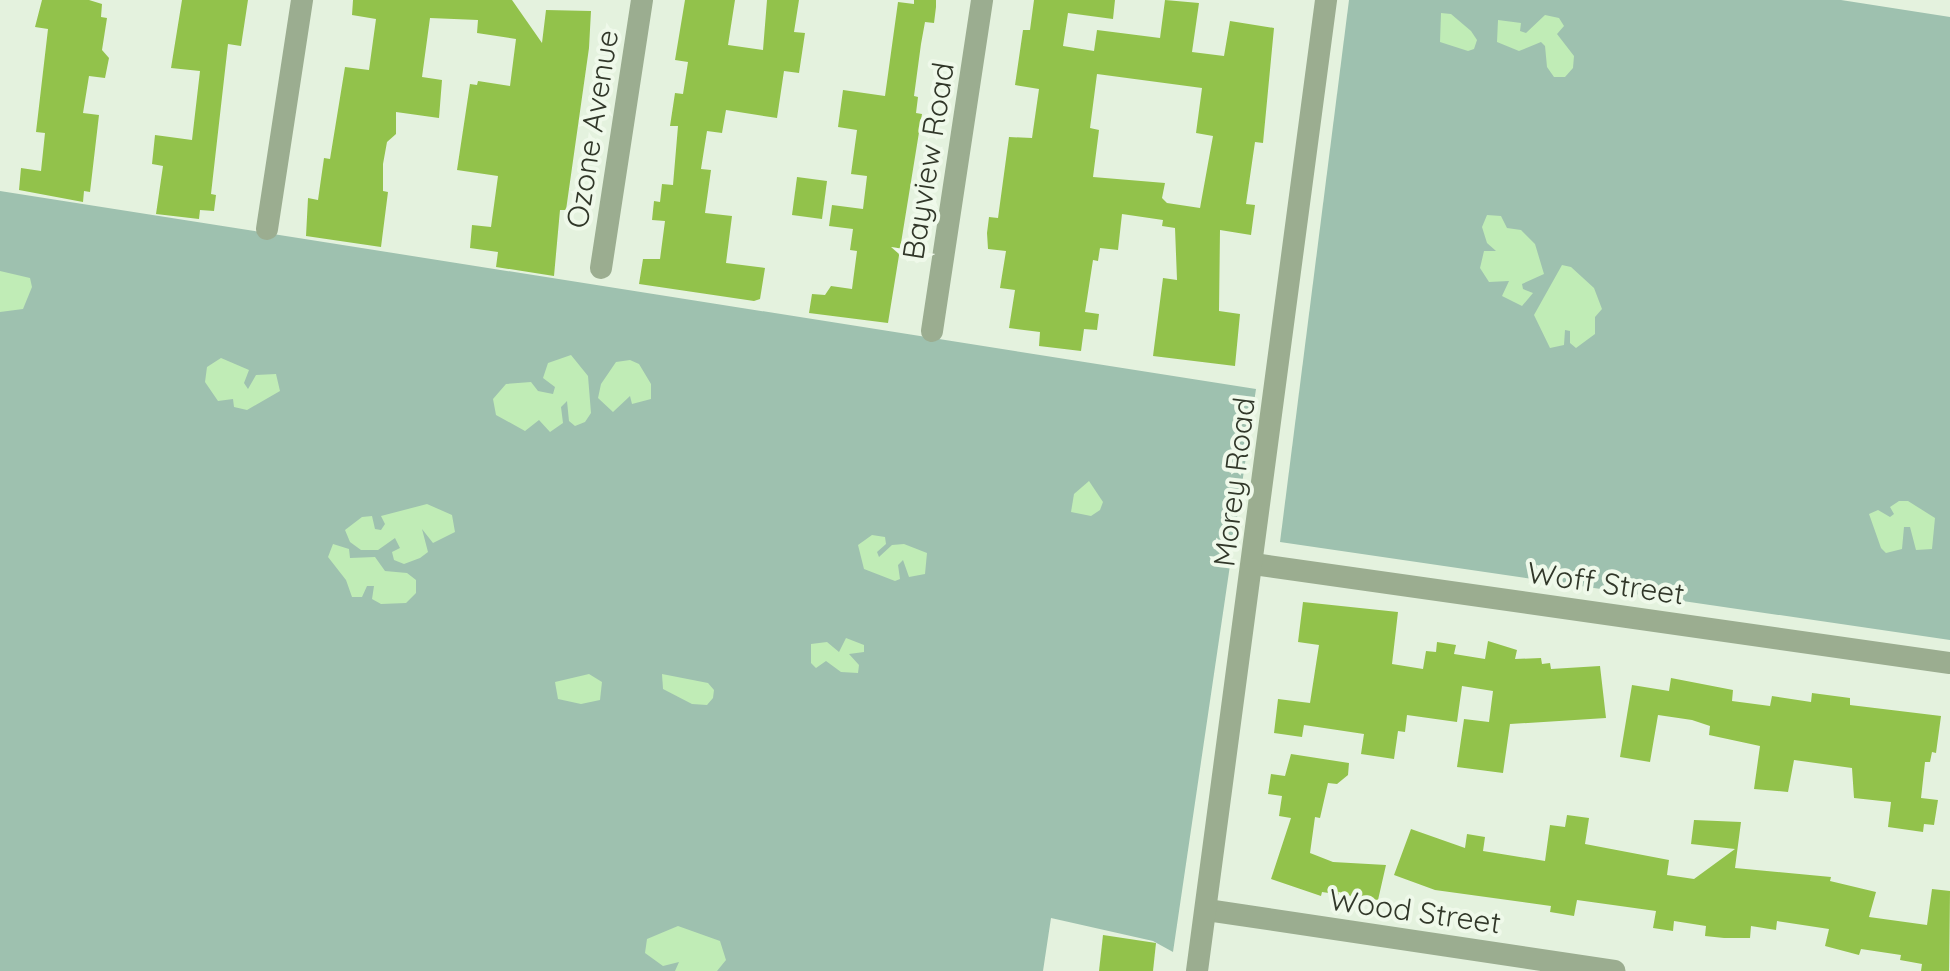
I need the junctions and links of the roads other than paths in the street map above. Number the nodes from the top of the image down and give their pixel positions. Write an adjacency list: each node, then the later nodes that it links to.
1 (302, 0): 5 (street)
2 (642, 0): 6 (street, Ozone Avenue)
3 (982, 0): 7 (street, Bayview Road)
4 (1326, 0): 8 (street, Morey Road)
5 (268, 229)
6 (601, 268)
7 (932, 331)
8 (1254, 564): 9 (street, Woff Street); 10 (street, Morey Road)
9 (1950, 663)
10 (1206, 910): 11 (street, Morey Road); 12 (street, Wood Street)
11 (1198, 971)
12 (1614, 971)

